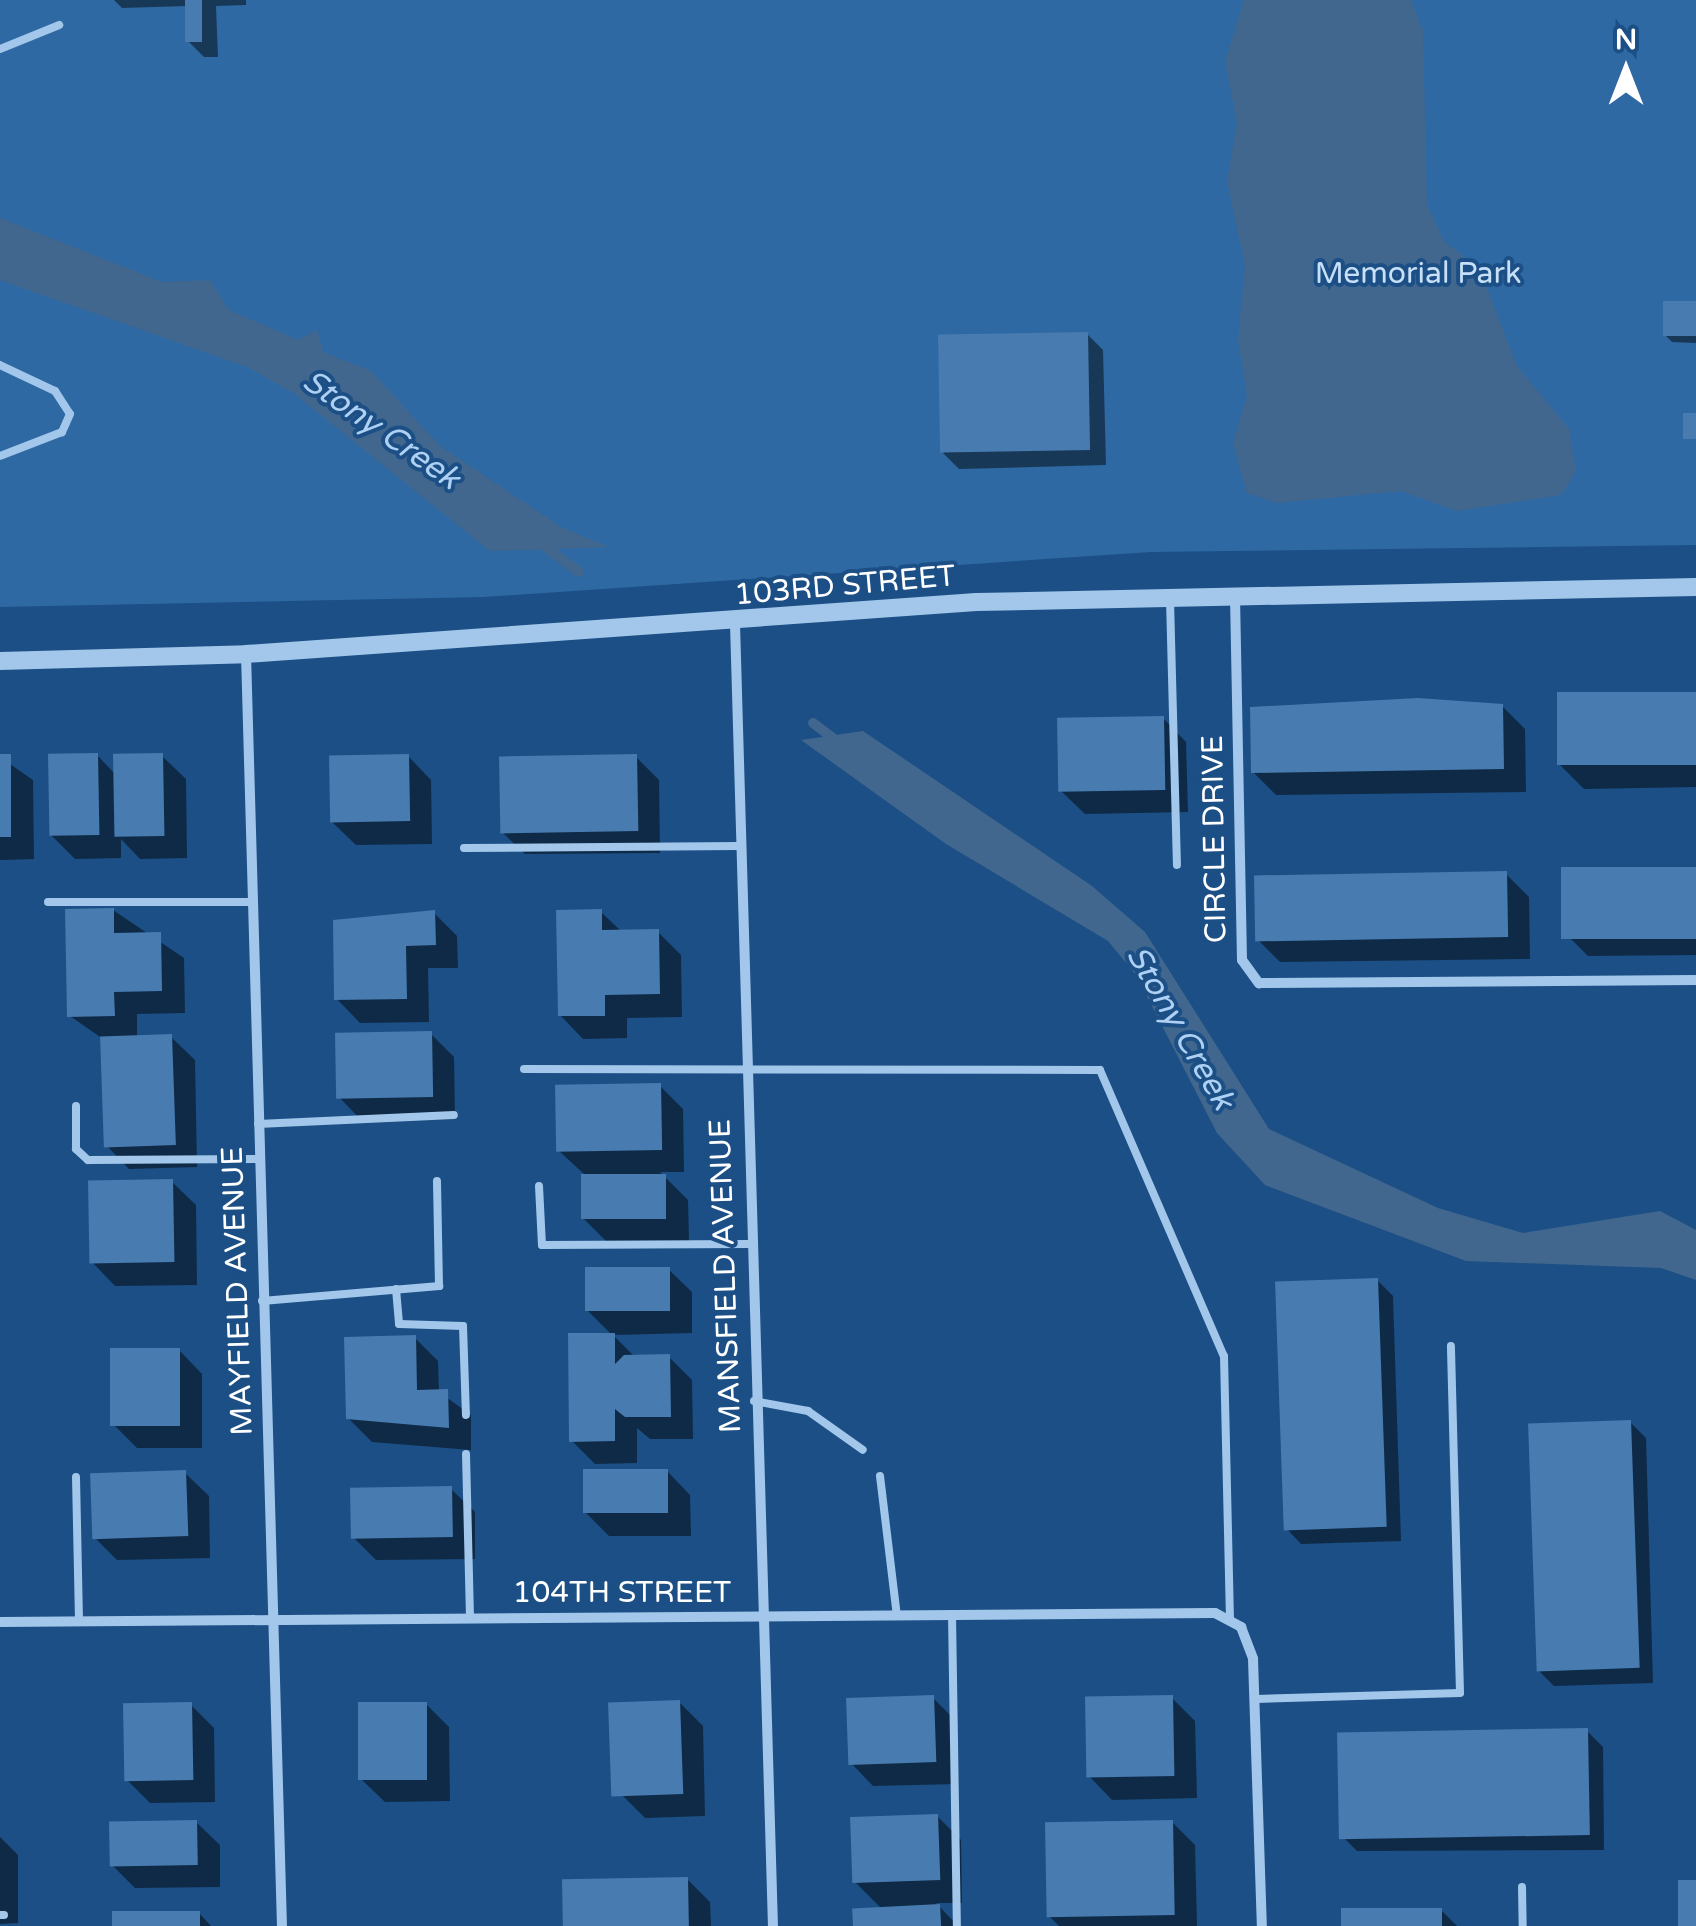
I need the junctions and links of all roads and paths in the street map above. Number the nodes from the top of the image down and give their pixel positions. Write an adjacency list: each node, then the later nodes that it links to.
1 (59, 25): 2 (lane)
2 (0, 49)
3 (0, 365): 4 (lane)
4 (0, 456)
5 (1696, 587): 7 (street, 103RD STREET)
6 (1170, 596): 7 (street, 103RD STREET); 8 (street, 103RD STREET); 13 (lane)
7 (1235, 596): 16 (street, CIRCLE DRIVE)
8 (735, 624): 9 (street, 103RD STREET); 11 (street, MANSFIELD AVENUE)
9 (246, 654): 10 (street, 103RD STREET); 15 (street, MAYFIELD AVENUE)
10 (0, 661)
11 (739, 846): 12 (lane); 18 (street, MANSFIELD AVENUE)
12 (464, 848)
13 (1178, 865)
14 (48, 902): 15 (lane)
15 (252, 902): 21 (street, MAYFIELD AVENUE)
16 (1696, 980)
17 (524, 1068): 18 (lane)
18 (746, 1070): 25 (street, MANSFIELD AVENUE); 40 (lane)
19 (76, 1106): 22 (lane)
20 (454, 1115): 21 (lane)
21 (258, 1124): 22 (street, MAYFIELD AVENUE)
22 (260, 1159): 27 (street, MAYFIELD AVENUE)
23 (437, 1181): 26 (lane)
24 (539, 1186): 25 (lane)
25 (750, 1244): 29 (street, MANSFIELD AVENUE)
26 (396, 1289): 27 (lane); 30 (lane)
27 (262, 1301): 39 (street, MAYFIELD AVENUE)
28 (1451, 1346): 43 (lane)
29 (754, 1401): 31 (lane); 38 (street, MANSFIELD AVENUE)
30 (466, 1415)
31 (863, 1450)
32 (466, 1454): 37 (lane)
33 (880, 1476): 36 (lane)
34 (76, 1478): 42 (lane)
35 (952, 1614): 36 (street, 104TH STREET); 40 (street, 104TH STREET); 47 (lane)
36 (897, 1616): 38 (street, 104TH STREET)
37 (470, 1618): 38 (street, 104TH STREET); 39 (street, 104TH STREET)
38 (760, 1618): 46 (street, MANSFIELD AVENUE)
39 (273, 1619): 42 (street, 104TH STREET); 45 (street, MAYFIELD AVENUE)
40 (1230, 1619): 43 (street, 104TH STREET)
41 (0, 1622): 42 (street, 104TH STREET)
42 (79, 1622)
43 (1256, 1699): 48 (street)
44 (1522, 1887): 49 (lane)
45 (282, 1926)
46 (773, 1926)
47 (958, 1926)
48 (1262, 1926)
49 (1523, 1926)

